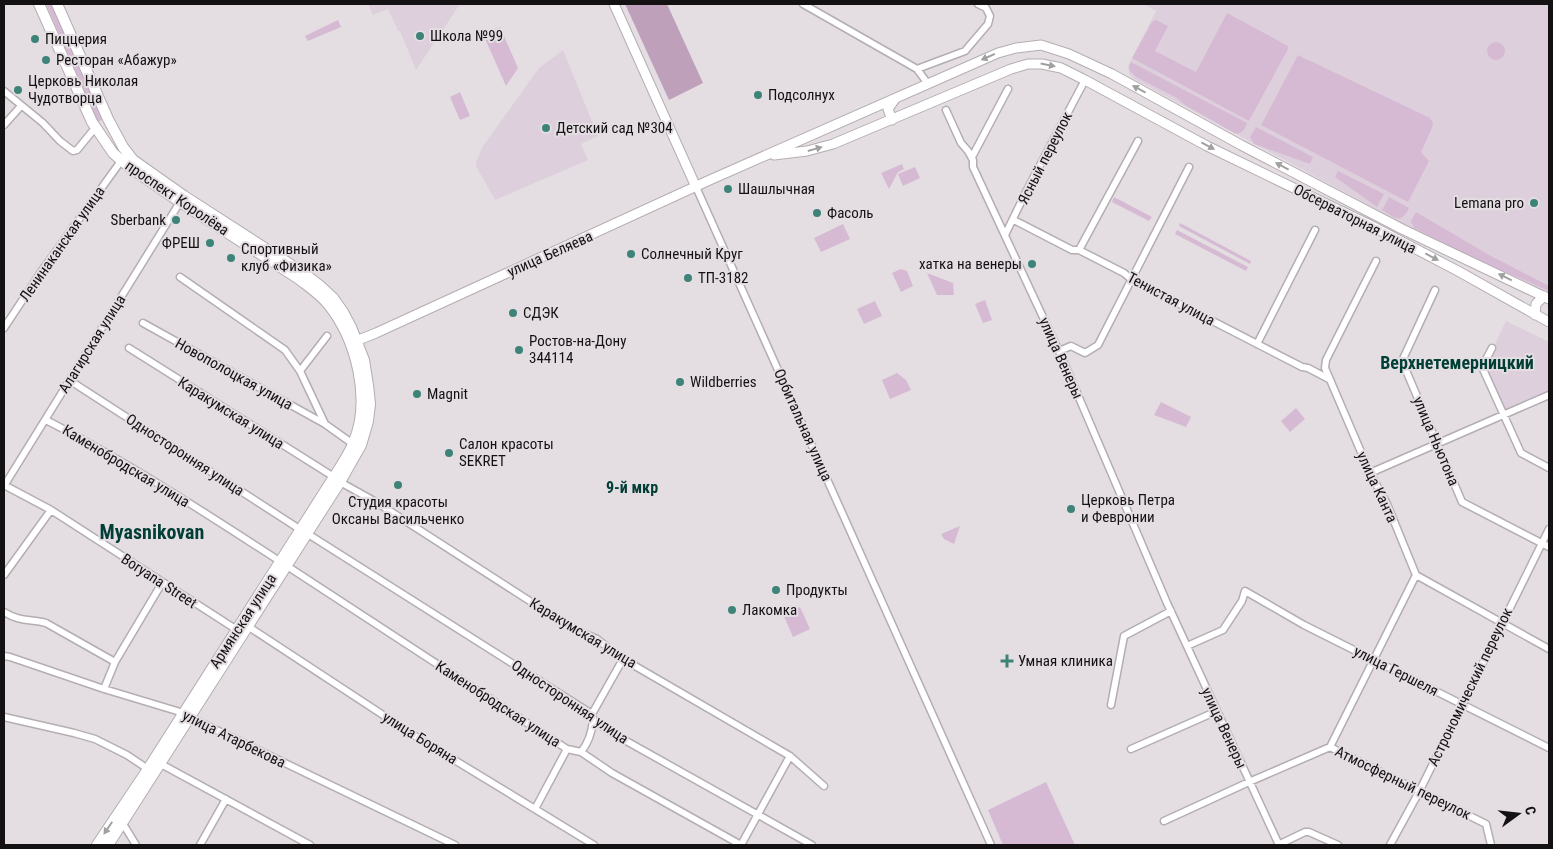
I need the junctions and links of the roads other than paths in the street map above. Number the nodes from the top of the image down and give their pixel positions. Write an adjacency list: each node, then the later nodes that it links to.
1 (39, 4): 19 (main road, проспект Королёва)
2 (57, 4): 15 (main road, проспект Королёва)
3 (614, 4): 25 (main road, Орбитальная улица)
4 (803, 4): 6 (street)
5 (978, 4): 6 (street)
6 (917, 69): 8 (street)
7 (1085, 80): 16 (main road, Обсерваторная улица, one-way to 7); 18 (main road, Обсерваторная улица); 27 (street, Ясный переулок)
8 (928, 84): 11 (main road, Обсерваторная улица); 14 (main road, Обсерваторная улица, one-way to 8)
9 (1008, 89): 22 (street)
10 (4, 91): 12 (street)
11 (895, 98): 16 (main road); 21 (main road, Обсерваторная улица)
12 (21, 106): 17 (street); 19 (street)
13 (946, 110): 22 (street, улица Венеры)
14 (1193, 118): 18 (main road); 35 (main road, Обсерваторная улица, one-way to 14)
15 (108, 120): 19 (main road); 41 (main road, проспект Королёва)
16 (892, 120): 21 (main road, Обсерваторная улица, one-way to 16)
17 (4, 125)
18 (1174, 127): 36 (main road, Обсерваторная улица, one-way to 36)
19 (95, 128): 23 (main road, проспект Королёва)
20 (1138, 142): 30 (street)
21 (766, 155): 25 (main road, Обсерваторная улица)
22 (972, 157): 29 (street, улица Венеры)
23 (121, 161): 26 (main road, проспект Королёва); 39 (street, Ленинаканская улица)
24 (1189, 167): 33 (street)
25 (696, 187): 41 (main road, улица Беляева); 112 (street, Орбитальная улица)
26 (180, 202): 41 (main road, проспект Королёва); 48 (street, Алагирская улица)
27 (1014, 220): 29 (street, Ясный переулок); 30 (street, Тенистая улица)
28 (1315, 230): 42 (street)
29 (1005, 236): 45 (street, улица Венеры)
30 (1079, 250): 33 (street, Тенистая улица)
31 (1376, 261): 47 (street, улица Канта)
32 (180, 277): 46 (street, Новополоцкая улица)
33 (1132, 279): 42 (street, Тенистая улица); 45 (street)
34 (1435, 290): 54 (street, улица Ньютона)
35 (1546, 297): 36 (main road, Обсерваторная улица)
36 (1535, 315): 37 (main road, Обсерваторная улица)
37 (1549, 322)
38 (144, 323): 53 (street, Новополоцкая улица)
39 (4, 328)
40 (327, 336): 46 (street)
41 (354, 342): 49 (main road, проспект Королёва)
42 (1257, 344): 47 (street, Тенистая улица)
43 (129, 348): 58 (street, Каракумская улица)
44 (1492, 348): 51 (street)
45 (1059, 351): 69 (street, улица Венеры)
46 (300, 372): 53 (street, Новополоцкая улица)
47 (1328, 379): 57 (street, улица Канта)
48 (69, 380): 52 (street, Алагирская улица); 62 (street, Односторонняя улица)
49 (365, 386): 55 (main road, Армянская улица); 58 (main road, Армянская улица)
50 (1549, 395): 51 (street)
51 (1504, 414): 54 (street); 56 (street)
52 (46, 420): 59 (street, Алагирская улица); 65 (street, Каменобродская улица)
53 (325, 424): 55 (street, Новополоцкая улица)
54 (1438, 443): 57 (street); 63 (street, улица Ньютона)
55 (353, 444): 58 (main road, Армянская улица)
56 (1549, 468)
57 (1370, 473): 66 (street, улица Канта)
58 (337, 480): 62 (main road, Армянская улица); 77 (street, Каракумская улица)
59 (4, 486): 60 (street, Boryana Street)
60 (51, 510): 67 (street); 68 (street, Boryana Street)
61 (1549, 529): 63 (street, Астрономический переулок)
62 (304, 532): 65 (main road, Армянская улица); 86 (street, Односторонняя улица)
63 (1542, 544): 64 (street, улица Ньютона); 71 (street, Астрономический переулок)
64 (1549, 547)
65 (284, 564): 72 (main road, Армянская улица); 73 (main road, Армянская улица); 89 (street, Каменобродская улица)
66 (1416, 575): 71 (street); 78 (street)
67 (4, 576)
68 (162, 583): 73 (street, Boryana Street); 79 (street)
69 (1171, 611): 74 (street, улица Венеры); 82 (street)
70 (4, 612): 79 (street)
71 (1502, 623): 75 (street); 81 (street, Астрономический переулок)
72 (249, 627): 84 (main road, Армянская улица); 99 (street, улица Боряна)
73 (237, 630): 84 (main road, Армянская улица)
74 (1187, 646): 78 (street, улица Гершеля); 83 (street, улица Венеры)
75 (1549, 648)
76 (4, 656): 80 (street, улица Атарбекова)
77 (623, 659): 86 (street); 92 (street, Каракумская улица)
78 (1374, 660): 81 (street, улица Гершеля); 87 (street)
79 (115, 662): 80 (street)
80 (104, 688): 84 (street, улица Атарбекова)
81 (1462, 704): 88 (street, улица Гершеля); 97 (street, Астрономический переулок)
82 (1111, 705)
83 (1217, 711): 90 (street); 95 (street, улица Венеры)
84 (187, 716): 93 (main road, Армянская улица); 94 (main road, Армянская улица); 108 (street, улица Атарбекова)
85 (4, 717): 94 (street)
86 (593, 717): 91 (street); 100 (street, Односторонняя улица)
87 (1330, 747): 95 (street, Атмосферный переулок); 97 (street, Атмосферный переулок)
88 (1549, 748)
89 (567, 749): 91 (street, Каменобродская улица); 99 (street)
90 (1131, 749)
91 (581, 752): 110 (street, Каменобродская улица)
92 (790, 756): 96 (street, Каракумская улица); 100 (street)
93 (161, 764): 98 (street); 102 (main road, Армянская улица)
94 (148, 769): 103 (main road, Армянская улица, one-way to 103)
95 (1249, 782): 101 (street, Атмосферный переулок); 113 (street, улица Венеры)
96 (824, 786)
97 (1419, 792): 115 (street, Астрономический переулок); 116 (street, Атмосферный переулок)
98 (226, 799): 106 (street); 107 (street)
99 (535, 809): 109 (street, улица Боряна)
100 (759, 816): 110 (street); 111 (street, Односторонняя улица)
101 (1164, 821)
102 (122, 824): 104 (main road, Армянская улица); 105 (street)
103 (97, 845)
104 (108, 845)
105 (136, 845)
106 (200, 845)
107 (310, 845)
108 (455, 845)
109 (594, 845)
110 (741, 845)
111 (812, 845)
112 (991, 845)
113 (1278, 845): 114 (street)
114 (1338, 845)
115 (1390, 845)
116 (1491, 845)

